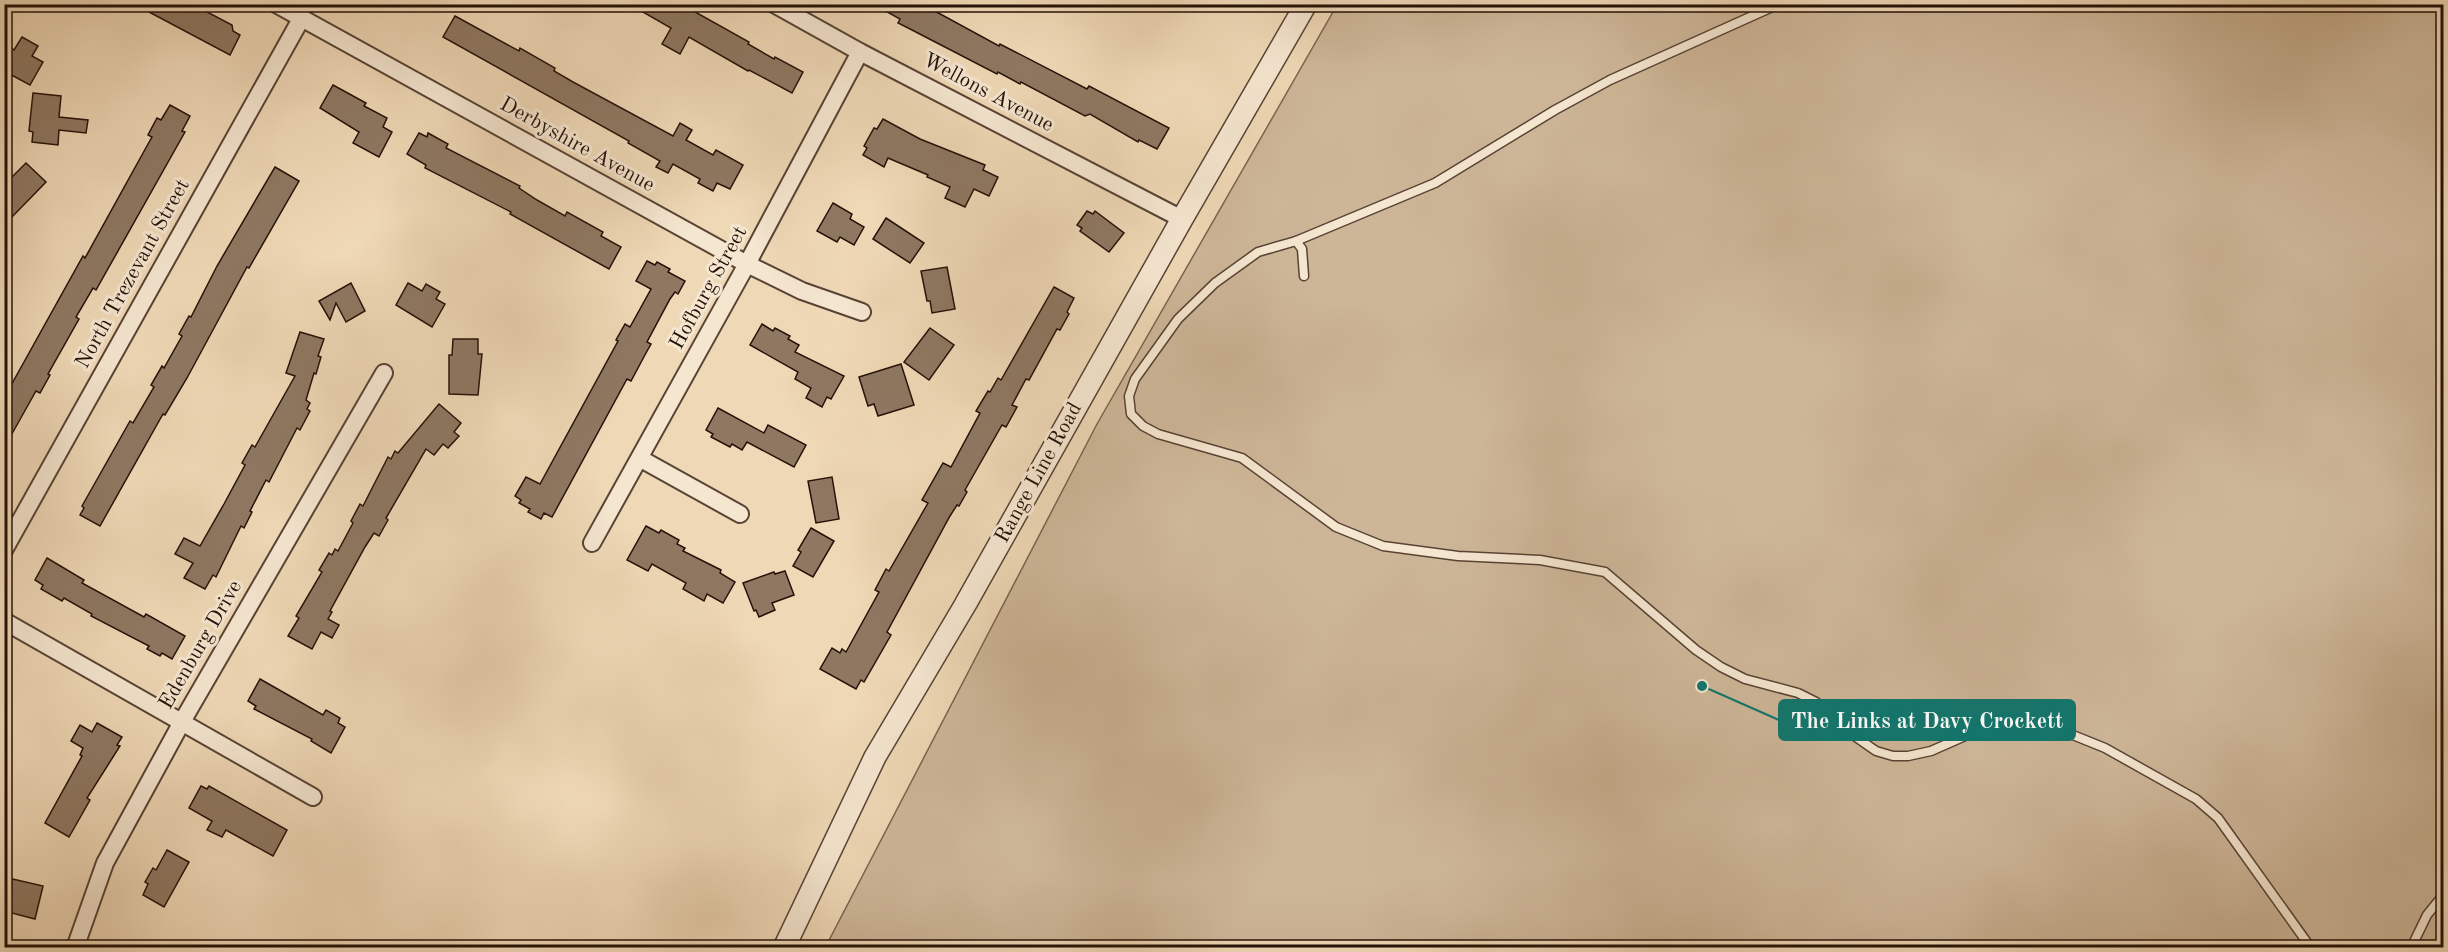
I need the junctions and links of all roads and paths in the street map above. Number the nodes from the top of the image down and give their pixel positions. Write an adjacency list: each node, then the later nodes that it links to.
1 (276, 4): 5 (street, Derbyshire Avenue)
2 (774, 4): 6 (street, Wellons Avenue)
3 (1306, 4): 7 (street, Range Line Road)
4 (1779, 4): 8 (lane)
5 (301, 19): 9 (street, Derbyshire Avenue); 16 (street, North Trezevant Street)
6 (860, 52): 7 (street, Wellons Avenue); 9 (street, Hofburg Street)
7 (1182, 219): 22 (street, Range Line Road)
8 (1296, 241): 10 (lane); 23 (lane)
9 (747, 264): 11 (street, Derbyshire Avenue); 13 (street, Hofburg Street)
10 (1304, 276)
11 (862, 312)
12 (384, 373): 18 (street, Edenburg Drive)
13 (640, 459): 14 (street); 15 (street, Hofburg Street)
14 (740, 514)
15 (592, 543)
16 (4, 550)
17 (4, 621): 18 (street)
18 (183, 720): 19 (street); 21 (street, Edenburg Drive)
19 (313, 797)
20 (2444, 894): 24 (lane)
21 (75, 948)
22 (784, 948)
23 (2310, 948)
24 (2411, 948)

